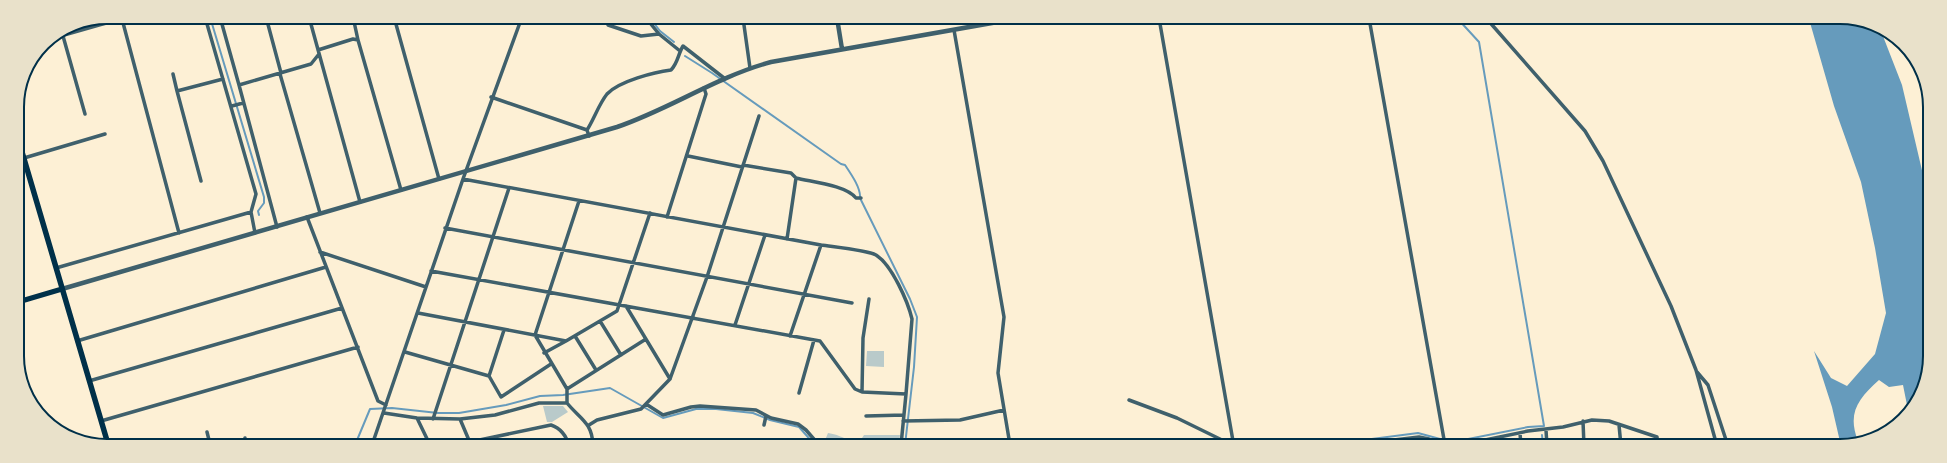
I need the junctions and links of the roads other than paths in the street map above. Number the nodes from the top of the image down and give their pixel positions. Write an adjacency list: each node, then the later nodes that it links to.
1 (103, 24): 20 (street)
2 (123, 24): 63 (street)
3 (207, 24): 30 (street)
4 (222, 24): 31 (street)
5 (268, 24): 28 (street)
6 (311, 24): 25 (street)
7 (355, 24): 22 (street)
8 (396, 24): 47 (street)
9 (519, 24): 34 (street)
10 (608, 24): 19 (street)
11 (651, 24): 19 (street)
12 (744, 24): 26 (street)
13 (837, 24): 23 (street)
14 (987, 24): 18 (street)
15 (1160, 24): 149 (street)
16 (1370, 24): 152 (street)
17 (1491, 24): 108 (street)
18 (954, 30): 23 (street); 120 (street)
19 (659, 34): 24 (street)
20 (65, 35)
21 (62, 37): 37 (street)
22 (358, 40): 25 (street); 51 (street)
23 (842, 49): 26 (street)
24 (680, 51): 29 (street); 39 (street)
25 (319, 52): 28 (street); 54 (street)
26 (750, 68): 29 (street)
27 (173, 74): 33 (street)
28 (280, 74): 31 (street); 56 (street)
29 (724, 78): 32 (street)
30 (223, 79): 33 (street); 36 (street)
31 (239, 85): 35 (street)
32 (704, 88): 41 (street); 42 (street)
33 (177, 91): 49 (street)
34 (491, 97): 39 (street); 45 (street)
35 (242, 103): 36 (street); 60 (street)
36 (233, 106): 55 (street)
37 (84, 114)
38 (759, 116): 44 (street)
39 (587, 130): 41 (street)
40 (105, 134): 43 (street)
41 (589, 136): 45 (street)
42 (688, 156): 44 (street); 59 (street)
43 (24, 158): 73 (main road)
44 (742, 166): 46 (street); 62 (street)
45 (466, 171): 47 (street); 48 (street)
46 (796, 178): 52 (street); 67 (street)
47 (439, 179): 51 (street)
48 (462, 179): 50 (street); 61 (street)
49 (201, 181)
50 (509, 188): 53 (street); 66 (street)
51 (401, 190): 54 (street)
52 (861, 198)
53 (580, 201): 57 (street); 69 (street)
54 (360, 202): 56 (street)
55 (251, 212): 63 (street); 64 (street)
56 (320, 213): 58 (street)
57 (650, 214): 59 (street); 71 (street)
58 (307, 217): 60 (street); 70 (street)
59 (667, 217): 62 (street)
60 (277, 227): 64 (street)
61 (445, 228): 66 (street); 74 (street)
62 (722, 228): 65 (street); 75 (street)
63 (179, 233): 73 (street)
64 (255, 233): 79 (street)
65 (765, 235): 67 (street); 77 (street)
66 (492, 238): 69 (street); 76 (street)
67 (786, 239): 68 (street)
68 (821, 245): 81 (street); 115 (street)
69 (564, 250): 71 (street); 80 (street)
70 (320, 252): 72 (street); 78 (street)
71 (634, 263): 75 (street); 85 (street)
72 (326, 267): 87 (street); 99 (street)
73 (56, 268): 79 (main road)
74 (431, 271): 76 (street); 78 (street)
75 (707, 277): 77 (street); 89 (street)
76 (478, 280): 80 (street); 91 (street)
77 (749, 284): 81 (street); 92 (street)
78 (426, 287): 88 (street)
79 (62, 289): 83 (main road); 99 (main road)
80 (549, 293): 85 (street); 94 (street)
81 (804, 294): 84 (street); 96 (street)
82 (869, 299): 113 (street)
83 (24, 300)
84 (852, 303)
85 (620, 305): 86 (street); 90 (street)
86 (626, 306): 89 (street); 97 (street)
87 (342, 308): 101 (street); 111 (street)
88 (418, 313): 91 (street); 102 (street)
89 (693, 318): 92 (street); 110 (street)
90 (600, 321): 95 (street); 104 (street)
91 (464, 323): 93 (street); 105 (street)
92 (735, 325): 96 (street)
93 (504, 330): 94 (street); 109 (street)
94 (535, 335): 100 (street); 103 (street)
95 (575, 336): 100 (street); 107 (street)
96 (790, 336): 98 (street)
97 (646, 339): 104 (street); 110 (street)
98 (814, 340): 113 (street); 114 (street)
99 (77, 341): 111 (main road)
100 (566, 341): 103 (street)
101 (358, 347): 119 (street); 128 (street)
102 (405, 352): 105 (street); 119 (street)
103 (544, 353): 106 (street)
104 (621, 355): 107 (street)
105 (450, 364): 109 (street); 126 (street)
106 (551, 364): 109 (street); 112 (street)
107 (596, 370): 112 (street)
108 (1696, 370): 159 (street); 160 (street)
109 (489, 376)
110 (670, 379): 118 (street)
111 (89, 381): 128 (main road)
112 (567, 391): 117 (street)
113 (862, 392): 115 (street)
114 (799, 393)
115 (906, 394): 122 (street)
116 (1129, 400): 148 (street)
117 (567, 402): 127 (street); 131 (street)
118 (646, 404): 123 (street); 131 (street)
119 (386, 405): 121 (street)
120 (1004, 410): 129 (street); 147 (street)
121 (384, 414): 125 (street); 139 (street)
122 (904, 415): 124 (street); 129 (street)
123 (766, 416): 132 (street); 145 (street)
124 (866, 416)
125 (417, 418): 126 (street); 140 (street)
126 (433, 418): 127 (street)
127 (460, 419): 141 (street)
128 (101, 421): 137 (main road)
129 (904, 421): 146 (street)
130 (1583, 421): 133 (street); 134 (street); 156 (street)
131 (589, 425): 144 (street)
132 (764, 425)
133 (1619, 425): 157 (street); 158 (street)
134 (1546, 430): 136 (street); 155 (street)
135 (207, 432): 138 (street)
136 (1520, 433): 153 (street); 154 (street)
137 (106, 439)
138 (209, 439)
139 (374, 439)
140 (427, 439)
141 (469, 439)
142 (489, 439): 143 (street)
143 (566, 439)
144 (593, 439)
145 (814, 439)
146 (902, 439)
147 (1009, 439)
148 (1220, 439)
149 (1233, 439)
150 (1412, 439): 151 (street)
151 (1429, 439)
152 (1443, 439)
153 (1493, 439)
154 (1520, 439)
155 (1547, 439)
156 (1584, 439)
157 (1620, 439)
158 (1657, 439)
159 (1715, 439)
160 (1726, 439)

